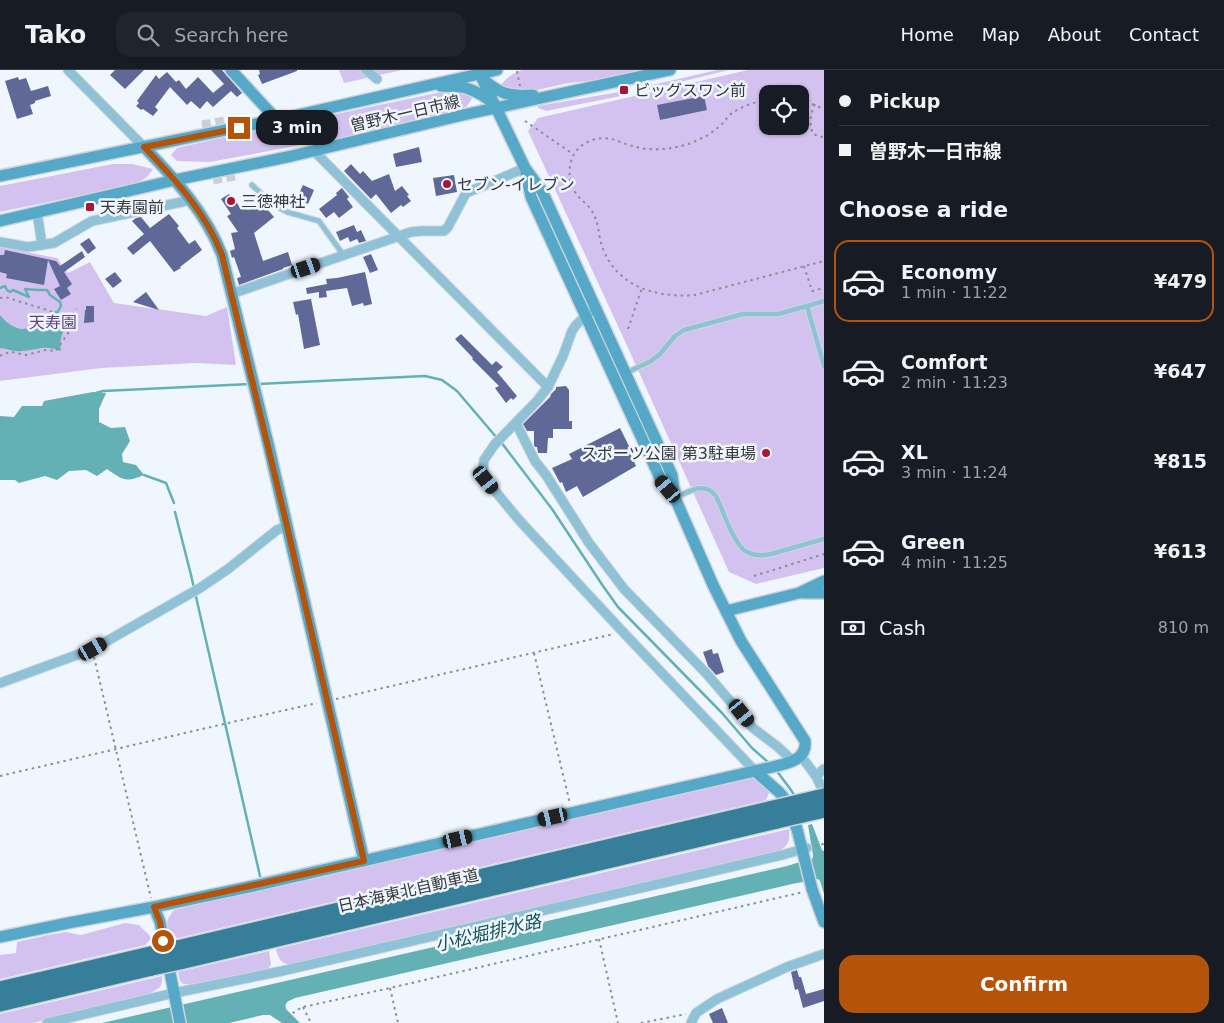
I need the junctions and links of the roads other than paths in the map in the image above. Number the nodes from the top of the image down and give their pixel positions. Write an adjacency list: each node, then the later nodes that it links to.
1 (68, 70): 12 (street)
2 (230, 70): 11 (street)
3 (366, 70): 7 (street)
4 (497, 70): 6 (street, 曽野木一日市線)
5 (670, 70): 9 (street, 曽野木一日市線)
6 (479, 72): 8 (street, 曽野木一日市線); 9 (street); 10 (street)
7 (377, 79)
8 (432, 84): 10 (street); 11 (street, 曽野木一日市線)
9 (551, 96): 10 (street, 曽野木一日市線)
10 (497, 108): 13 (street, 曽野木一日市線); 14 (street)
11 (276, 120): 12 (street, 曽野木一日市線)
12 (144, 147): 15 (street, 曽野木一日市線); 16 (street)
13 (314, 150): 16 (street, 曽野木一日市線); 21 (street)
14 (525, 168): 21 (street); 28 (street); 29 (street)
15 (0, 175)
16 (175, 180): 18 (street); 19 (street, 曽野木一日市線)
17 (252, 185): 24 (lane)
18 (191, 200): 23 (street); 25 (street)
19 (37, 212): 20 (street, 曽野木一日市線); 23 (street)
20 (0, 221)
21 (399, 236): 24 (street); 32 (street)
22 (0, 242): 23 (street)
23 (42, 245)
24 (344, 256): 25 (street)
25 (231, 294): 35 (street)
26 (824, 302): 27 (lane)
27 (808, 306): 30 (lane); 31 (lane)
28 (595, 307): 29 (street); 31 (street)
29 (586, 316): 32 (street); 34 (street)
30 (824, 366)
31 (626, 373): 34 (street)
32 (548, 387): 33 (street)
33 (515, 424): 42 (street); 43 (street)
34 (676, 498): 36 (lane); 40 (street)
35 (287, 526): 41 (street); 50 (street)
36 (824, 539)
37 (824, 581): 38 (street)
38 (799, 592): 39 (street); 40 (street)
39 (824, 593)
40 (726, 611): 42 (street)
41 (0, 683)
42 (794, 760): 43 (street); 45 (street)
43 (759, 770): 49 (street); 50 (street)
44 (824, 770): 45 (street)
45 (816, 776): 46 (street)
46 (824, 795): 48 (highway, 日本海東北自動車道, bridge)
47 (824, 810): 48 (highway, 日本海東北自動車道, bridge)
48 (775, 814): 55 (highway, 日本海東北自動車道, bridge)
49 (805, 851): 52 (street); 57 (street)
50 (364, 861): 51 (street)
51 (154, 907): 53 (street); 57 (street)
52 (824, 922)
53 (0, 937)
54 (824, 954): 61 (street)
55 (151, 961): 56 (highway, 日本海東北自動車道); 58 (highway, 日本海東北自動車道)
56 (0, 989)
57 (174, 997): 59 (street); 60 (street)
58 (0, 1004)
59 (47, 1023)
60 (180, 1023)
61 (691, 1023)

